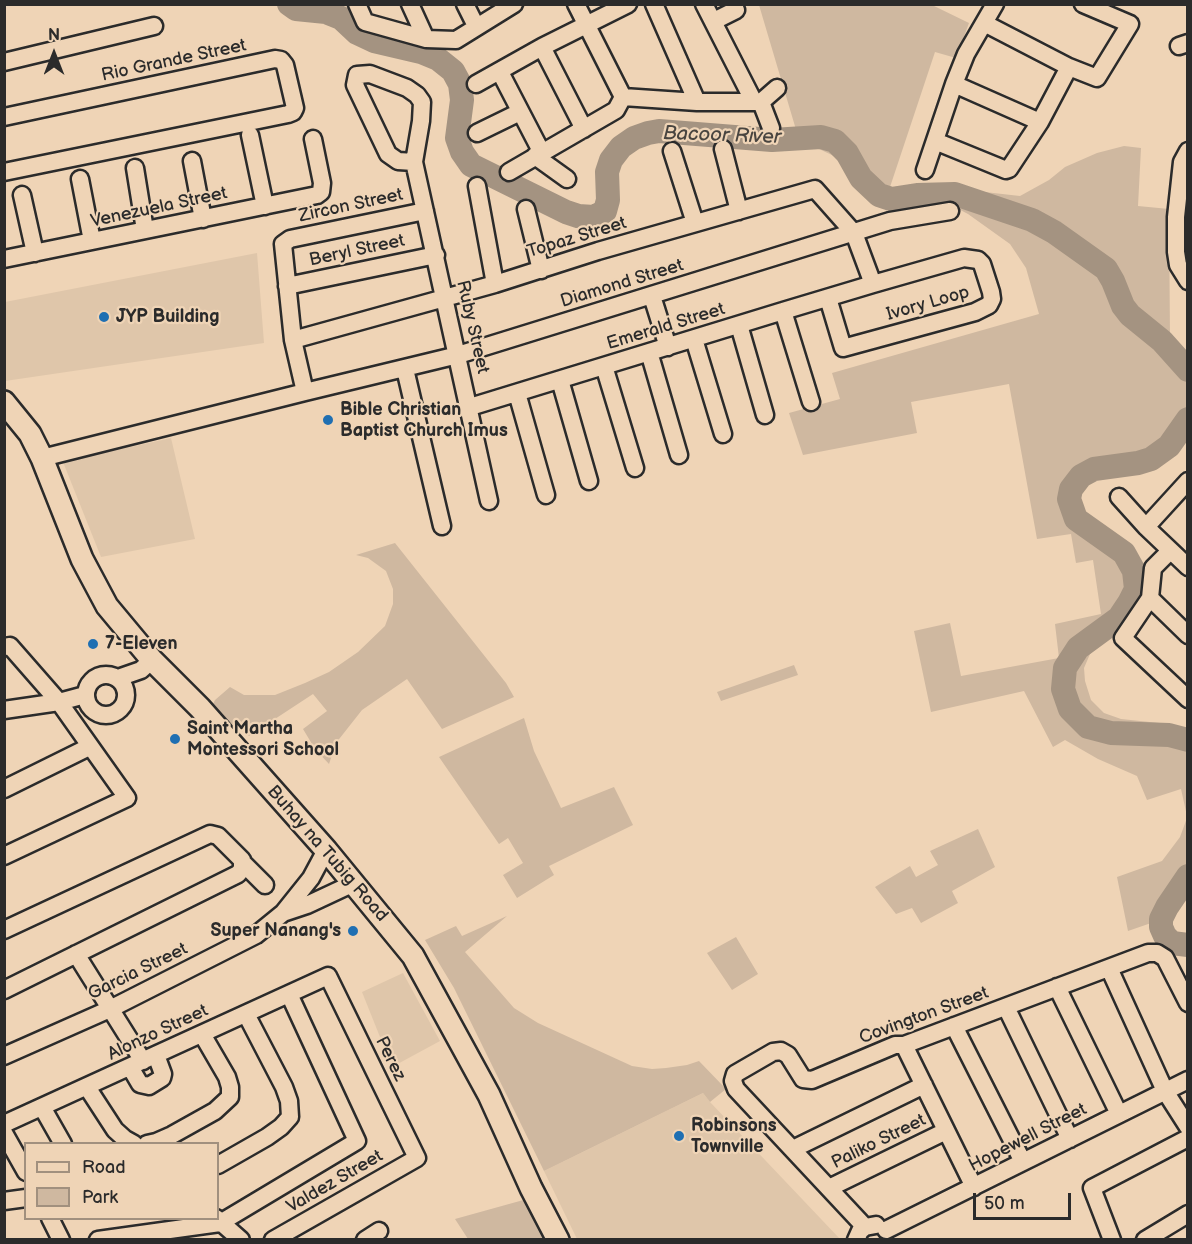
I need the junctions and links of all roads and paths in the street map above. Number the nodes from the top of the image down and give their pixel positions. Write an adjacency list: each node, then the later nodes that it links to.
1 (357, 4): 17 (street)
2 (410, 4): 17 (street)
3 (465, 4): 16 (street)
4 (514, 4): 16 (street)
5 (576, 4): 14 (street)
6 (628, 4): 14 (street)
7 (654, 4): 26 (street)
8 (704, 4): 12 (street)
9 (995, 4): 13 (street)
10 (1083, 4): 20 (street)
11 (736, 10): 12 (street)
12 (714, 21): 27 (street)
13 (984, 23): 20 (street); 23 (street)
14 (587, 25): 18 (street); 25 (street)
15 (154, 26): 19 (street)
16 (476, 26): 17 (street)
17 (426, 39)
18 (542, 47): 21 (street); 32 (street)
19 (4, 62)
20 (1069, 67): 30 (street)
21 (500, 72): 22 (street); 28 (street)
22 (476, 84)
23 (954, 84): 30 (street); 36 (street)
24 (777, 88): 27 (street)
25 (623, 97): 26 (street); 32 (street)
26 (697, 102): 27 (street)
27 (757, 102): 31 (street)
28 (520, 112): 33 (street); 40 (street)
29 (4, 117): 45 (street, Rio Grande Street)
30 (1040, 122): 36 (street)
31 (771, 128)
32 (584, 129): 40 (street)
33 (477, 133)
34 (250, 135): 51 (street)
35 (313, 139): 51 (street, Venezuela Street)
36 (935, 141): 44 (street)
37 (723, 149): 54 (street)
38 (672, 151): 57 (street)
39 (1188, 151): 65 (street)
40 (538, 155): 46 (street); 48 (street)
41 (192, 161): 56 (street)
42 (414, 162): 42 (street); 53 (street, Ruby Street)
43 (135, 168): 58 (street)
44 (925, 170)
45 (4, 172)
46 (509, 172)
47 (80, 179): 60 (street)
48 (567, 179)
49 (477, 186): 66 (street)
50 (22, 195): 61 (street)
51 (265, 206): 56 (street, Venezuela Street)
52 (525, 209): 64 (street)
53 (425, 211): 62 (street, Ruby Street); 68 (street, Zircon Street)
54 (740, 211): 57 (street, Topaz Street); 59 (street, Topaz Street)
55 (950, 211): 59 (street, Diamond Street)
56 (203, 219): 58 (street, Venezuela Street)
57 (695, 223): 64 (street, Topaz Street)
58 (145, 230): 60 (street, Venezuela Street)
59 (854, 233): 67 (street); 69 (street, Diamond Street)
60 (92, 241): 61 (street, Venezuela Street)
61 (35, 253): 63 (street, Venezuela Street)
62 (436, 255): 68 (street, Beryl Street); 70 (street, Ruby Street)
63 (4, 259)
64 (541, 270): 66 (street, Topaz Street)
65 (1188, 281)
66 (495, 284): 70 (street, Topaz Street)
67 (873, 284): 71 (street, Emerald Street); 71 (street, Ivory Loop)
68 (286, 286): 75 (street)
69 (652, 296): 76 (street); 78 (street, Diamond Street)
70 (445, 298): 75 (street, Topaz Street); 78 (street, Ruby Street)
71 (828, 298): 72 (street, Emerald Street)
72 (783, 311): 73 (street, Emerald Street); 85 (street)
73 (739, 325): 74 (street, Emerald Street); 87 (street)
74 (694, 339): 76 (street, Emerald Street); 88 (street)
75 (293, 340): 82 (street)
76 (668, 347): 77 (street, Emerald Street)
77 (649, 352): 79 (street, Emerald Street); 89 (street)
78 (458, 355): 80 (street, Diamond Street); 86 (street, Ruby Street)
79 (604, 366): 81 (street, Emerald Street); 91 (street)
80 (405, 369): 82 (street, Diamond Street); 97 (street)
81 (560, 380): 83 (street, Emerald Street); 92 (street)
82 (305, 392): 90 (street, Diamond Street)
83 (517, 393): 86 (street, Emerald Street); 94 (street)
84 (4, 402): 90 (main road, Buhay na Tubig Road)
85 (811, 402)
86 (470, 407): 96 (street, Ruby Street)
87 (765, 415)
88 (723, 434)
89 (678, 455)
90 (42, 458): 103 (main road, Buhay na Tubig Road)
91 (635, 468)
92 (589, 481)
93 (1188, 481): 98 (street)
94 (546, 495)
95 (1119, 497): 98 (street)
96 (489, 501)
97 (442, 526)
98 (1146, 527): 99 (street)
99 (1182, 558): 100 (street)
100 (1150, 598): 101 (street); 106 (street)
101 (1188, 635)
102 (4, 647): 107 (street)
103 (152, 660): 104 (street); 111 (main road, Buhay na Tubig Road)
104 (118, 678): 105 (street); 105 (street)
105 (85, 695): 107 (street)
106 (1188, 699)
107 (59, 702): 108 (street); 109 (street)
108 (4, 710)
109 (89, 747): 110 (street); 112 (street)
110 (4, 789)
111 (326, 850): 114 (street, Garcia Street); 115 (main road, Buhay na Tubig Road)
112 (4, 856)
113 (243, 863): 116 (street); 119 (street); 120 (street)
114 (311, 878): 117 (street); 118 (street, Garcia Street)
115 (354, 883): 117 (street, Garcia Street); 168 (main road, Buhay na Tubig Road)
116 (265, 885)
117 (326, 896): 118 (street, Garcia Street)
118 (283, 913): 128 (street, Garcia Street)
119 (4, 930)
120 (76, 954): 124 (street); 128 (street)
121 (1109, 968): 123 (street, Covington Street); 126 (street, Covington Street); 138 (street)
122 (328, 976): 125 (street, Alonzo Street); 151 (street, Perez)
123 (1058, 987): 127 (street, Covington Street); 140 (street)
124 (4, 990)
125 (289, 994): 129 (street, Alonzo Street); 161 (street)
126 (1188, 1003)
127 (1006, 1007): 130 (street, Covington Street); 146 (street)
128 (110, 1009): 133 (street, Garcia Street); 134 (street)
129 (246, 1014): 131 (street, Alonzo Street); 153 (street)
130 (954, 1026): 132 (street, Covington Street); 152 (street)
131 (202, 1034): 134 (street, Alonzo Street); 149 (street)
132 (904, 1046): 136 (street); 150 (street, Covington Street)
133 (4, 1056)
134 (143, 1061): 137 (street, Alonzo Street)
135 (1188, 1080): 138 (street, Hopewell Street)
136 (924, 1085): 143 (street); 150 (street)
137 (87, 1087): 139 (street, Alonzo Street); 148 (street)
138 (1165, 1091): 140 (street, Hopewell Street); 142 (street)
139 (42, 1107): 141 (street, Alonzo Street); 147 (street)
140 (1119, 1114): 146 (street, Hopewell Street)
141 (4, 1124)
142 (1188, 1127)
143 (946, 1131): 155 (street); 156 (street, Paliko Street)
144 (4, 1133): 154 (street)
145 (1188, 1138): 169 (street)
146 (1070, 1139): 152 (street, Hopewell Street)
147 (62, 1142)
148 (131, 1142)
149 (150, 1142)
150 (793, 1149): 156 (street)
151 (417, 1158): 167 (street, Valdez Street)
152 (1023, 1162): 155 (street, Hopewell Street)
153 (219, 1164)
154 (24, 1168)
155 (974, 1187): 163 (street, Hopewell Street)
156 (829, 1188): 162 (street)
157 (24, 1198): 158 (street)
158 (4, 1202)
159 (1188, 1214): 170 (street)
160 (51, 1220): 164 (street)
161 (218, 1221): 165 (street); 166 (street)
162 (860, 1233): 163 (street)
163 (888, 1235)
164 (61, 1239)
165 (98, 1239)
166 (241, 1239)
167 (273, 1239)
168 (558, 1239)
169 (1112, 1239)
170 (1145, 1239)

